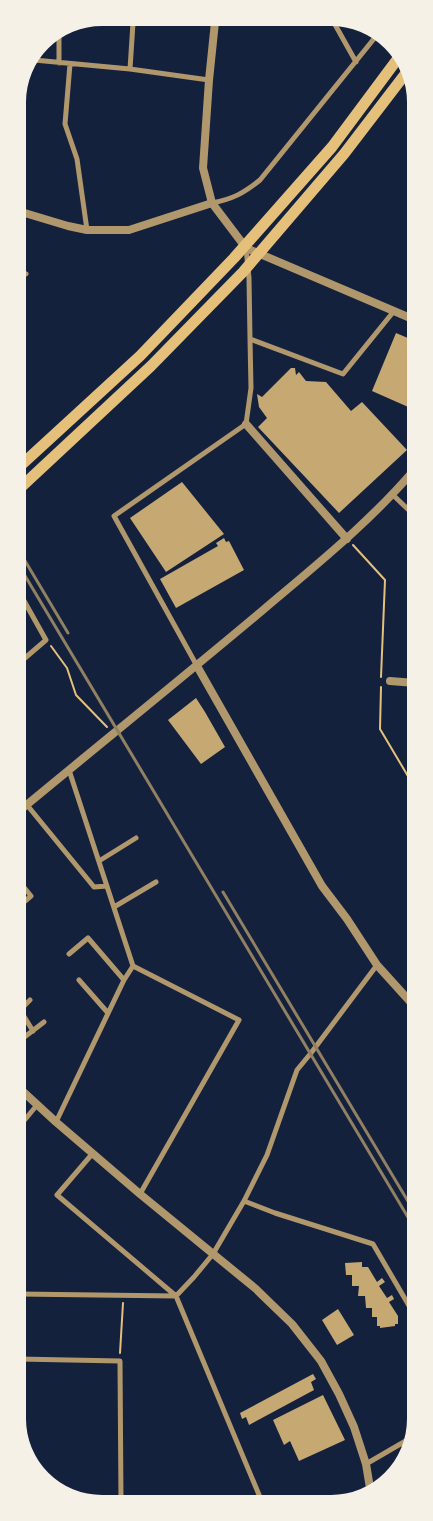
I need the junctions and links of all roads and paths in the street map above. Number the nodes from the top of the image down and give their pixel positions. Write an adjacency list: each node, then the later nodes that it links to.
1 (133, 26): 11 (street)
2 (215, 26): 13 (street)
3 (336, 27): 7 (street)
4 (59, 40): 9 (street)
5 (374, 40): 7 (street)
6 (39, 61): 9 (street)
7 (356, 62): 14 (street)
8 (395, 62): 22 (highway)
9 (59, 63): 10 (street)
10 (70, 64): 11 (street); 16 (street)
11 (130, 70): 13 (street)
12 (402, 78): 24 (highway)
13 (209, 80): 14 (street)
14 (212, 203): 16 (street); 17 (street)
15 (26, 213): 16 (street)
16 (88, 230)
17 (246, 248): 18 (street); 20 (street)
18 (394, 311): 19 (street); 20 (street)
19 (407, 317)
20 (250, 339): 21 (street)
21 (246, 424): 27 (street); 31 (street)
22 (26, 461)
23 (407, 478): 25 (street)
24 (26, 483)
25 (393, 495): 26 (street); 27 (street)
26 (407, 508)
27 (347, 539): 31 (street); 32 (path)
28 (26, 604): 29 (street)
29 (46, 640): 30 (street); 35 (path)
30 (26, 657)
31 (197, 666): 35 (street); 47 (street)
32 (381, 677)
33 (390, 681): 34 (street); 37 (path)
34 (407, 682)
35 (113, 734): 36 (street)
36 (69, 770): 38 (street); 40 (street)
37 (407, 775)
38 (26, 805): 42 (street)
39 (136, 838): 40 (street)
40 (99, 861): 42 (street)
41 (156, 882): 45 (street)
42 (107, 886): 45 (street)
43 (26, 890): 44 (street)
44 (26, 900)
45 (114, 907): 48 (street)
46 (69, 954): 50 (street)
47 (377, 965): 51 (street); 65 (street)
48 (134, 966): 50 (street); 64 (street)
49 (79, 980): 54 (street)
50 (124, 980): 54 (street)
51 (407, 998)
52 (30, 1000): 53 (street)
53 (26, 1004)
54 (108, 1013): 62 (street)
55 (26, 1019): 57 (street)
56 (44, 1022): 57 (street)
57 (33, 1030): 58 (street)
58 (26, 1036)
59 (26, 1095): 60 (street)
60 (37, 1105): 61 (street); 62 (street)
61 (26, 1118)
62 (56, 1122): 63 (street)
63 (93, 1153): 64 (street); 69 (street)
64 (140, 1194): 66 (street)
65 (244, 1201): 66 (street); 70 (street)
66 (213, 1254): 69 (street); 74 (street)
67 (26, 1294): 68 (street)
68 (123, 1296): 69 (street); 72 (path)
69 (176, 1296): 77 (street)
70 (407, 1302)
71 (26, 1358): 72 (street)
72 (120, 1361): 76 (street)
73 (403, 1443): 74 (street)
74 (366, 1464): 75 (street)
75 (369, 1484)
76 (121, 1495)
77 (259, 1495)

